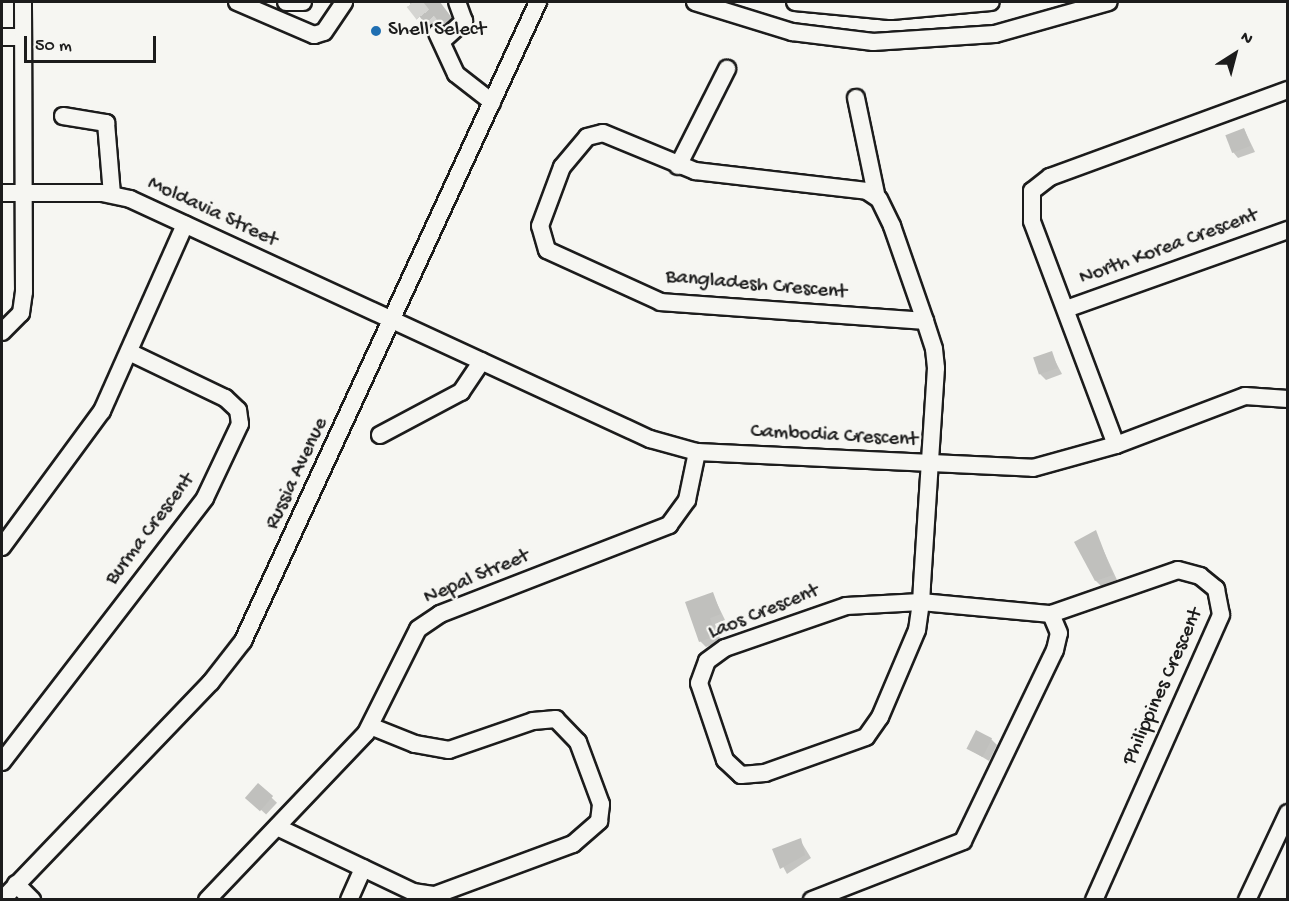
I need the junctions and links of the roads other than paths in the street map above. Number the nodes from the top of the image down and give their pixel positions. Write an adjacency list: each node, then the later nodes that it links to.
1 (23, 2): 14 (street)
2 (237, 2): 12 (street)
3 (286, 2): 4 (street)
4 (303, 2)
5 (344, 2): 12 (street)
6 (458, 2): 18 (street)
7 (538, 2): 18 (street, Russia Avenue)
8 (695, 2): 11 (street)
9 (795, 2): 10 (street)
10 (991, 2)
11 (1109, 2)
12 (264, 7)
13 (2, 37): 14 (street)
14 (23, 37): 22 (street)
15 (727, 69): 20 (street)
16 (1287, 90): 27 (street, North Korea Crescent)
17 (856, 98): 24 (street)
18 (492, 102): 28 (street, Russia Avenue)
19 (63, 117): 23 (street)
20 (678, 166): 24 (street, Bangladesh Crescent); 29 (street, Bangladesh Crescent)
21 (2, 193): 22 (street, Moldavia Street)
22 (25, 193): 23 (street, Moldavia Street); 30 (street)
23 (112, 194): 25 (street, Moldavia Street)
24 (876, 194): 29 (street)
25 (185, 225): 28 (street, Moldavia Street); 31 (street)
26 (1287, 230): 27 (street, North Korea Crescent)
27 (1066, 309): 35 (street, North Korea Crescent)
28 (392, 321): 32 (street, Cambodia Crescent); 46 (street, Russia Avenue)
29 (925, 321): 37 (street)
30 (2, 332)
31 (131, 353): 38 (street); 42 (street, Burma Crescent)
32 (482, 361): 34 (street); 36 (street, Cambodia Crescent)
33 (1287, 399): 35 (street, Cambodia Crescent)
34 (380, 435)
35 (1116, 445): 37 (street, Cambodia Crescent)
36 (697, 452): 37 (street, Cambodia Crescent); 41 (street, Nepal Street)
37 (928, 465): 39 (street, Laos Crescent)
38 (2, 547)
39 (921, 602): 39 (street, Laos Crescent); 40 (street, Philippines Crescent)
40 (1051, 614): 51 (street); 52 (street, Philippines Crescent)
41 (370, 726): 44 (street, Nepal Street); 45 (street)
42 (2, 762)
43 (1287, 813): 53 (street)
44 (277, 827): 45 (street); 49 (street, Nepal Street)
45 (363, 868): 50 (street)
46 (16, 884): 47 (street, Russia Avenue); 48 (street)
47 (2, 900)
48 (32, 900)
49 (207, 900)
50 (349, 900)
51 (812, 900)
52 (1094, 900)
53 (1247, 900)

